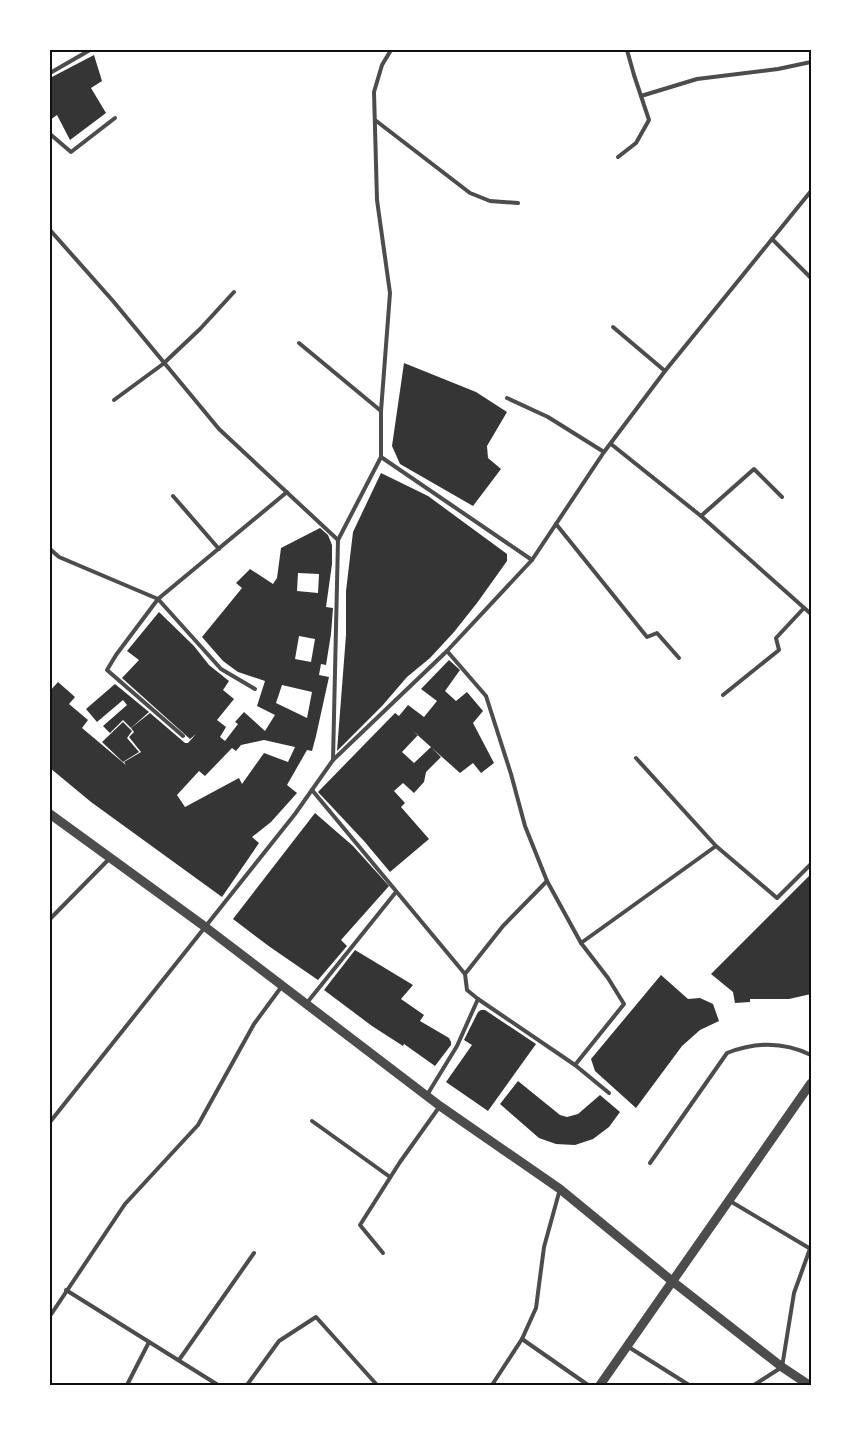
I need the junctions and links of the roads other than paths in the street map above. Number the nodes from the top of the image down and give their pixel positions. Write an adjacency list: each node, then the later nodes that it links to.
1 (90, 50): 5 (lane)
2 (391, 50): 8 (lane)
3 (627, 50): 6 (lane)
4 (811, 62): 6 (lane)
5 (50, 73)
6 (641, 96): 10 (lane)
7 (115, 118): 9 (lane)
8 (374, 120): 12 (lane); 23 (lane)
9 (50, 134)
10 (618, 157)
11 (811, 191): 14 (lane)
12 (518, 203)
13 (50, 230): 19 (lane)
14 (772, 239): 15 (lane); 20 (lane)
15 (811, 278)
16 (234, 292): 19 (lane)
17 (613, 327): 20 (lane)
18 (299, 343): 23 (lane)
19 (163, 364): 22 (lane); 27 (lane)
20 (665, 371): 24 (lane)
21 (506, 398): 25 (lane)
22 (114, 400)
23 (381, 411): 26 (lane)
24 (611, 444): 25 (lane); 30 (lane)
25 (604, 452): 31 (lane)
26 (380, 457): 32 (lane); 35 (lane)
27 (287, 492): 32 (lane); 34 (lane)
28 (173, 496): 34 (lane)
29 (782, 497): 30 (lane)
30 (701, 516): 37 (lane)
31 (556, 524): 35 (lane); 40 (lane)
32 (338, 540): 45 (lane)
33 (50, 549): 36 (lane)
34 (219, 549): 36 (lane)
35 (532, 560): 39 (lane)
36 (158, 599): 41 (lane); 43 (lane)
37 (804, 608): 38 (lane); 42 (lane)
38 (811, 614)
39 (447, 651): 45 (lane); 51 (lane)
40 (680, 658)
41 (254, 689)
42 (724, 695)
43 (183, 736)
44 (636, 758): 48 (lane)
45 (332, 760): 46 (lane)
46 (312, 790): 52 (lane); 54 (lane)
47 (50, 814): 49 (street)
48 (716, 846): 50 (lane); 55 (lane)
49 (110, 858): 53 (lane); 54 (street)
50 (811, 864)
51 (547, 881): 55 (lane); 56 (lane)
52 (396, 892): 56 (lane); 59 (lane)
53 (50, 918)
54 (204, 926): 57 (street); 67 (lane)
55 (581, 943): 61 (lane)
56 (465, 974): 58 (lane)
57 (282, 986): 59 (street); 76 (lane)
58 (478, 999): 61 (lane); 64 (lane)
59 (306, 1004): 64 (street)
60 (811, 1055): 68 (lane)
61 (575, 1065): 63 (lane)
62 (811, 1083): 71 (street)
63 (609, 1093)
64 (426, 1095): 65 (street)
65 (440, 1106): 69 (lane); 70 (street)
66 (312, 1121): 69 (lane)
67 (50, 1122)
68 (650, 1163)
69 (390, 1177): 74 (lane)
70 (560, 1189): 75 (street); 78 (lane)
71 (729, 1200): 72 (lane); 75 (street)
72 (810, 1247): 82 (lane)
73 (254, 1253): 81 (lane)
74 (384, 1253)
75 (672, 1281): 80 (street); 82 (street)
76 (66, 1290): 77 (lane); 79 (lane)
77 (50, 1316)
78 (522, 1339): 87 (lane); 88 (lane)
79 (149, 1342): 81 (lane); 83 (lane)
80 (627, 1346): 89 (street); 90 (lane)
81 (179, 1360): 84 (lane)
82 (782, 1367): 91 (lane); 92 (street)
83 (127, 1385)
84 (218, 1385)
85 (247, 1385): 86 (lane)
86 (377, 1385)
87 (492, 1385)
88 (588, 1385)
89 (600, 1385)
90 (689, 1385)
91 (754, 1385)
92 (809, 1385)

